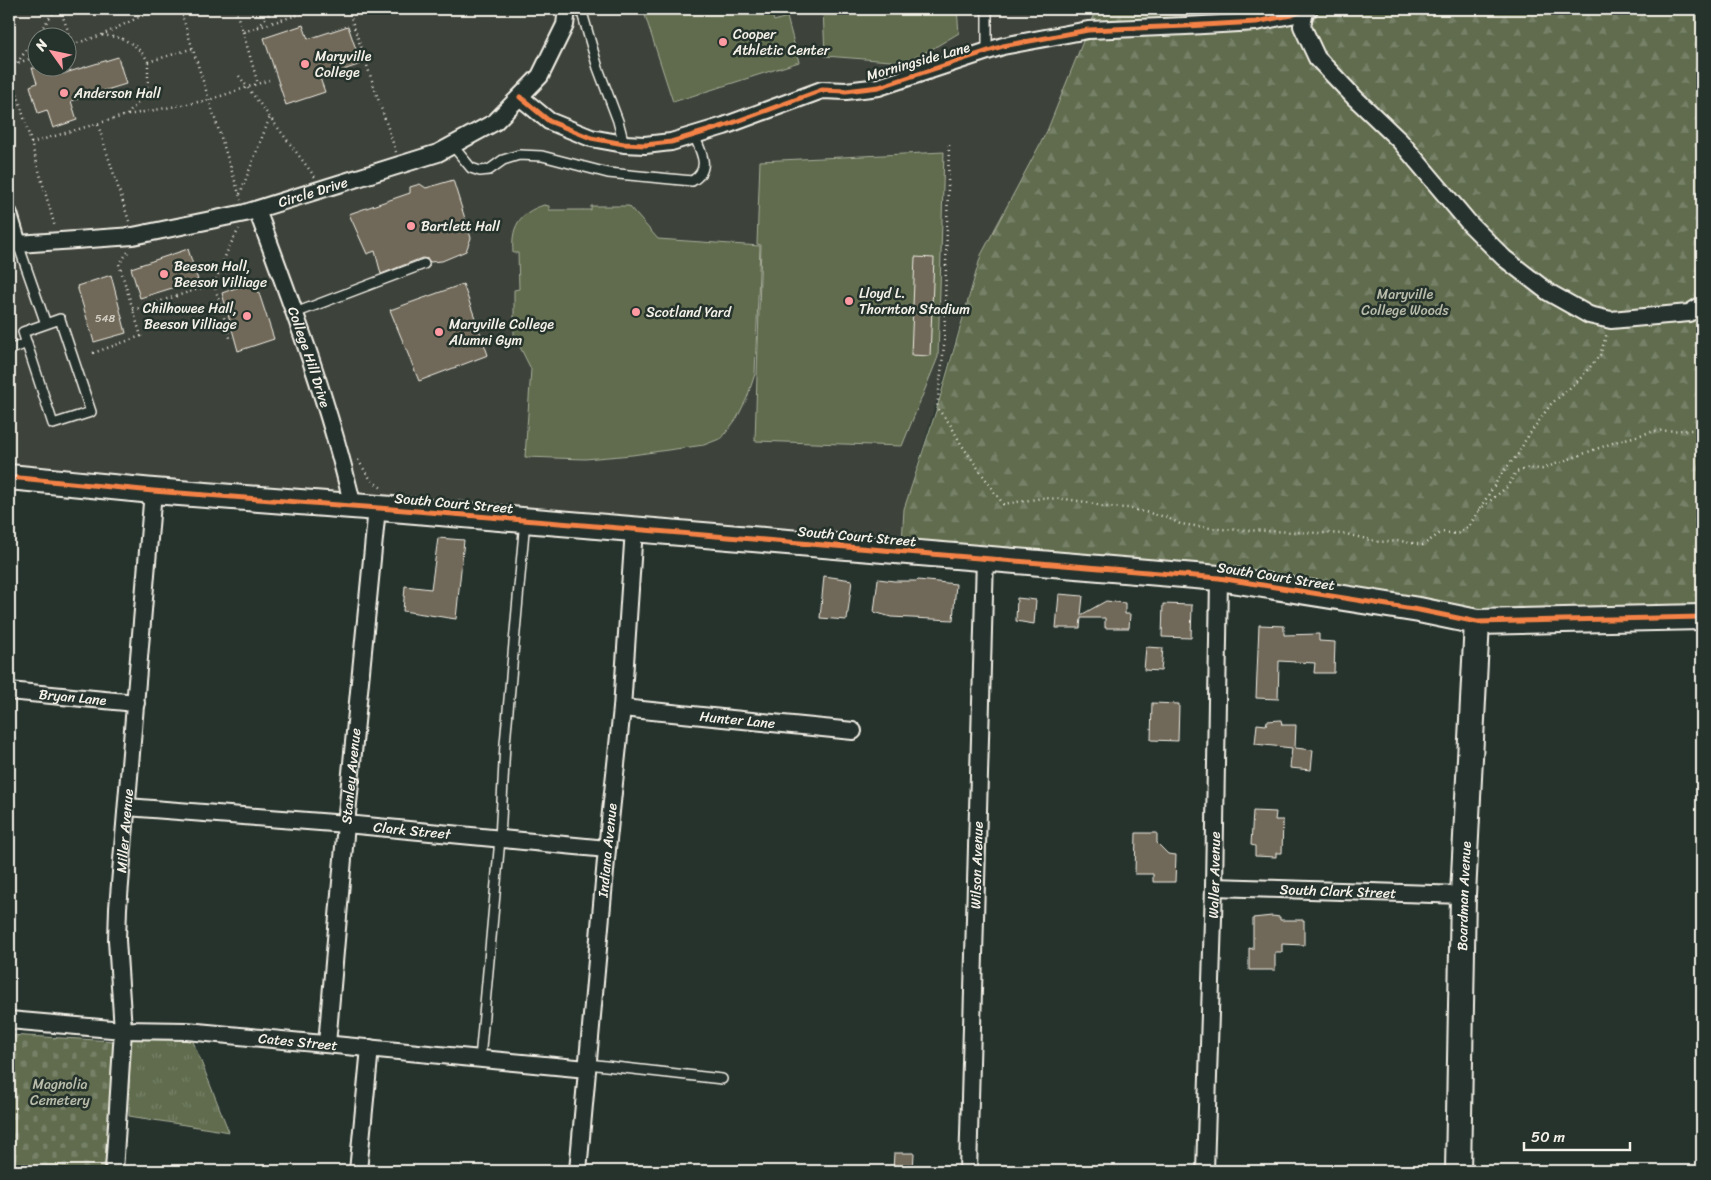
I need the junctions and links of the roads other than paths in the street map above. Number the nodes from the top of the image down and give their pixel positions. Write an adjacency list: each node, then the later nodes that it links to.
1 (567, 9): 6 (street, Circle Drive)
2 (581, 9): 8 (lane)
3 (987, 9): 5 (lane)
4 (1307, 10): 5 (street, Morningside Lane); 14 (street)
5 (987, 52): 7 (street, Morningside Lane)
6 (520, 97): 8 (street, Morningside Lane); 9 (street, Circle Drive)
7 (694, 135): 8 (street, Morningside Lane); 9 (lane)
8 (624, 144)
9 (453, 146): 11 (street, Circle Drive)
10 (9, 214): 12 (street)
11 (248, 215): 12 (street, Circle Drive); 15 (street, College Hill Drive)
12 (18, 244): 16 (lane)
13 (424, 264): 15 (lane)
14 (1702, 306)
15 (295, 312): 21 (street, College Hill Drive)
16 (46, 324): 17 (lane); 17 (lane)
17 (27, 343): 18 (lane)
18 (9, 350)
19 (9, 477): 20 (street, South Court Street)
20 (153, 491): 21 (street, South Court Street); 30 (street, Miller Avenue)
21 (353, 507): 22 (street, South Court Street)
22 (385, 509): 23 (street, South Court Street); 34 (street, Stanley Avenue)
23 (525, 520): 24 (street, South Court Street); 35 (lane)
24 (634, 529): 25 (street, South Court Street); 31 (street, Indiana Avenue)
25 (985, 558): 26 (street, South Court Street); 49 (street, Wilson Avenue)
26 (1219, 578): 28 (street, South Court Street); 37 (street, Waller Avenue)
27 (1702, 617): 28 (street, South Court Street)
28 (1477, 622): 38 (street, Boardman Avenue)
29 (9, 691): 30 (street, Bryan Lane)
30 (136, 703): 33 (street, Miller Avenue)
31 (622, 708): 32 (street, Hunter Lane); 36 (street, Indiana Avenue)
32 (853, 731)
33 (128, 807): 34 (street, Clark Street); 40 (street, Miller Avenue)
34 (346, 824): 35 (street, Clark Street); 41 (street, Stanley Avenue)
35 (500, 839): 36 (street, Clark Street); 43 (lane)
36 (607, 849): 44 (street, Indiana Avenue)
37 (1214, 887): 38 (street, South Clark Street); 50 (street, Waller Avenue)
38 (1463, 895): 51 (street, Boardman Avenue)
39 (9, 1020): 40 (street, Cates Street)
40 (123, 1030): 41 (street, Cates Street); 46 (street, Miller Avenue)
41 (327, 1044): 42 (street, Cates Street)
42 (370, 1048): 43 (street, Cates Street); 47 (street)
43 (480, 1059): 44 (street, Cates Street)
44 (587, 1067): 45 (lane); 48 (street, Indiana Avenue)
45 (722, 1079)
46 (114, 1171)
47 (358, 1171)
48 (578, 1171)
49 (968, 1171)
50 (1205, 1171)
51 (1458, 1171)

